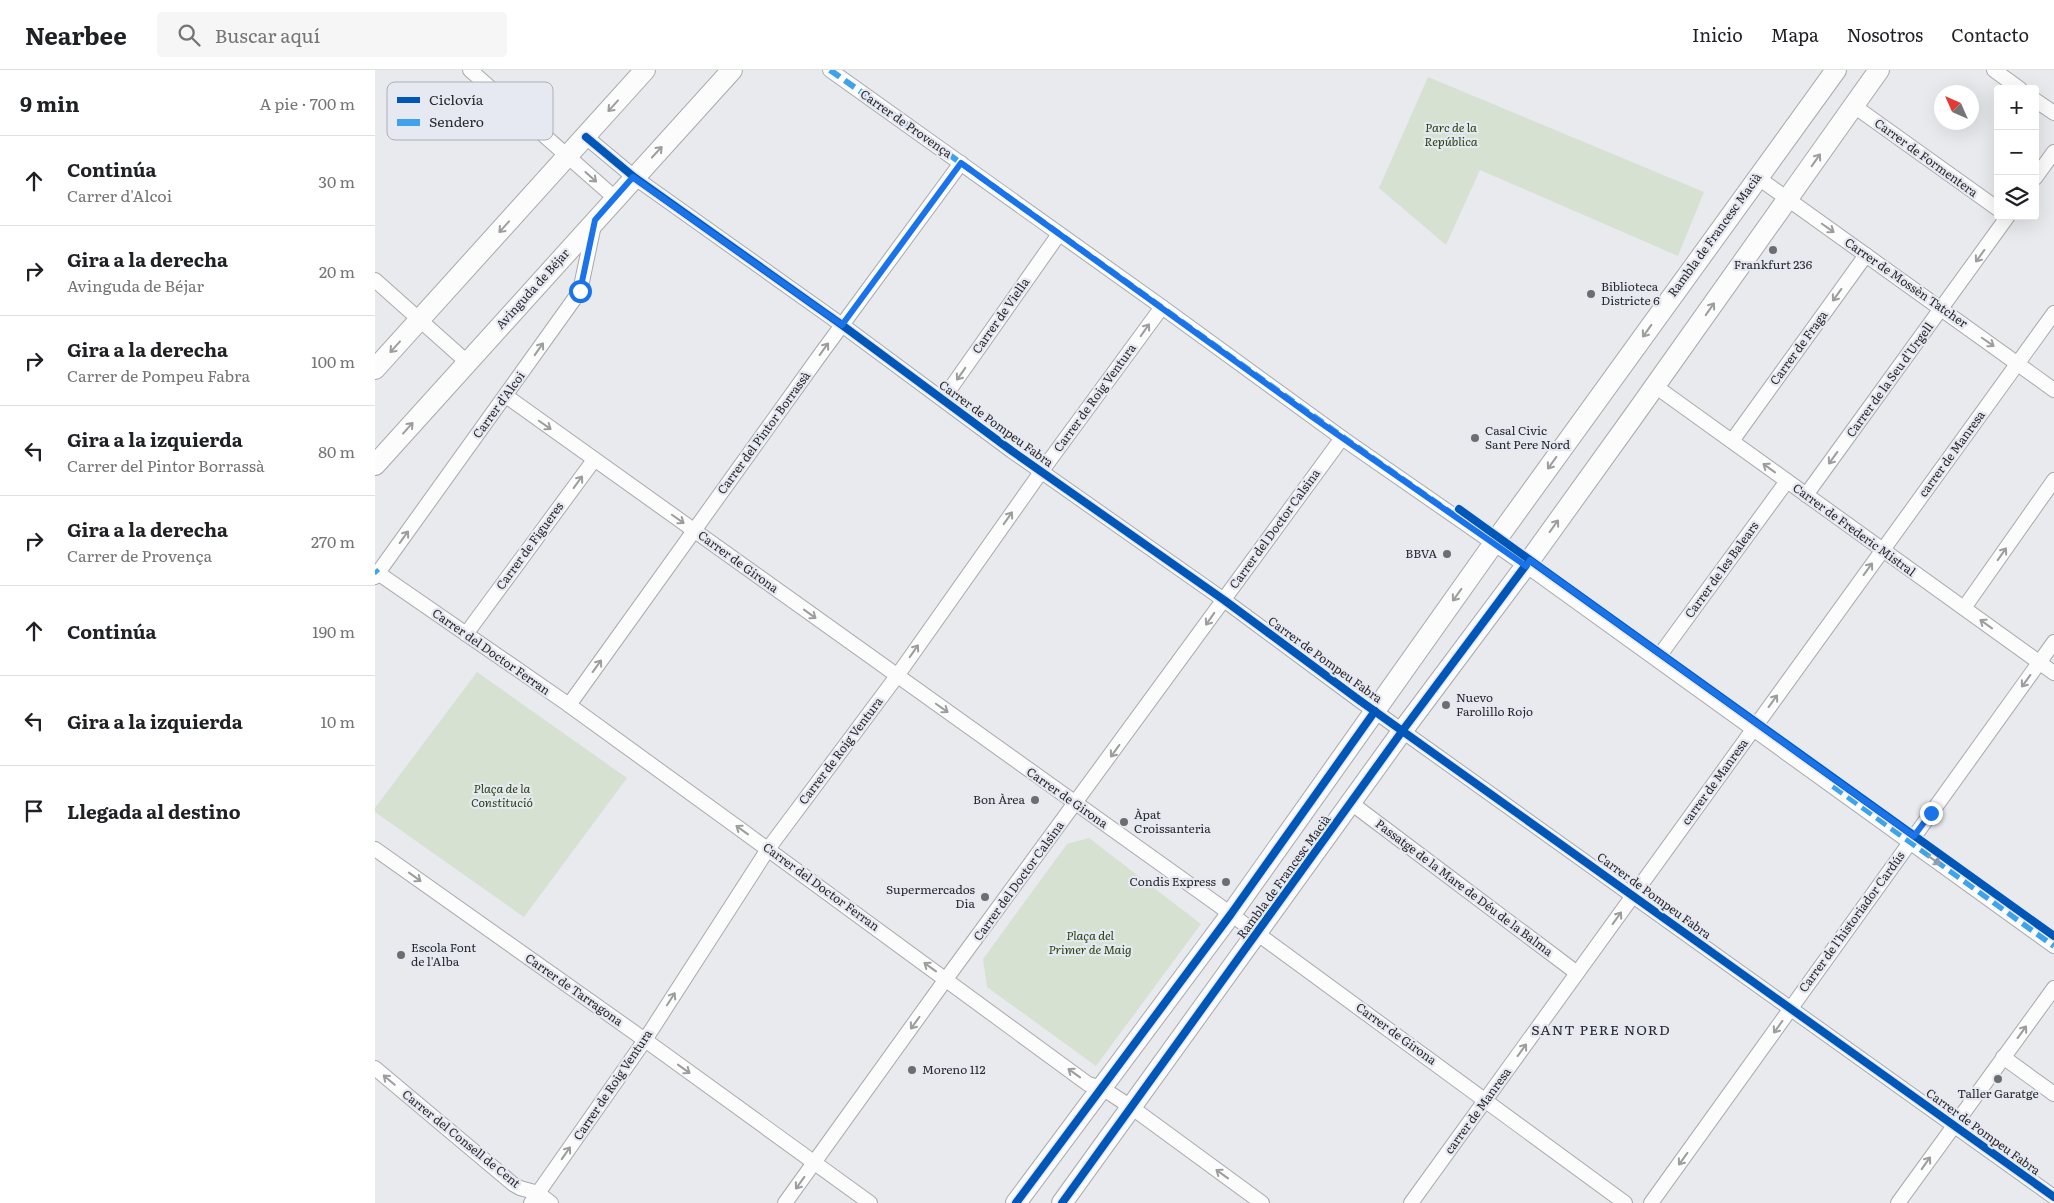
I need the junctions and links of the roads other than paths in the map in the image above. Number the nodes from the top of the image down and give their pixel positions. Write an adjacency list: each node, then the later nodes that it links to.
1 (470, 70): 8 (street)
2 (645, 70): 13 (street, one-way to 13)
3 (732, 70): 19 (street, Avinguda de Béjar, one-way to 3)
4 (830, 70): 17 (street, Carrer de Provença)
5 (1835, 70): 20 (street, Rambla de Francesc Macià)
6 (1879, 70): 11 (street, Rambla de Francesc Macià)
7 (1994, 70): 9 (street)
8 (484, 82)
9 (2015, 85)
10 (2039, 103): 12 (street)
11 (1854, 106): 22 (street, Rambla de Francesc Macià, one-way to 11); 23 (street, Carrer de Formentera)
12 (2054, 113)
13 (586, 137): 16 (street); 19 (street, Carrer de Pompeu Fabra)
14 (550, 140): 16 (street)
15 (2054, 152): 18 (street)
16 (568, 156): 21 (street, one-way to 21); 32 (street, one-way to 32)
17 (961, 163): 26 (street, Carrer de Provença); 33 (street, Carrer del Pintor Borrassà)
18 (2037, 175)
19 (633, 177): 21 (street, Avinguda de Béjar); 33 (street, Carrer de Pompeu Fabra)
20 (1757, 178): 22 (street, Carrer de Mossèn Tatcher); 50 (street, Rambla de Francesc Macià, one-way to 50)
21 (615, 198): 24 (street, Avinguda de Béjar)
22 (1788, 200): 27 (street, Carrer de Mossèn Tatcher, one-way to 27); 37 (street, Rambla de Francesc Macià, one-way to 22)
23 (1994, 206)
24 (595, 220): 34 (street, Avinguda de Béjar); 39 (street, Carrer d'Alcoi, one-way to 24)
25 (2005, 220): 30 (street, Carrer de la Seu d'Urgell, one-way to 30)
26 (1059, 234): 29 (street, Carrer de Provença); 40 (street, Carrer de Viella, one-way to 40)
27 (1866, 255): 30 (street, Carrer de Mossèn Tatcher); 42 (street, Carrer de Fraga, one-way to 42)
28 (375, 280): 32 (street)
29 (1162, 307): 41 (street, Carrer de Provença); 45 (street, Carrer de Roig Ventura, one-way to 29)
30 (1941, 309): 35 (street, Carrer de Mossèn Tatcher, one-way to 35); 48 (street, Carrer de la Seu d'Urgell, one-way to 48)
31 (2054, 313): 35 (street, carrer de Manresa)
32 (419, 320): 34 (street); 36 (street, one-way to 36)
33 (842, 325): 40 (street, Carrer de Pompeu Fabra); 49 (street, Carrer del Pintor Borrassà, one-way to 33)
34 (467, 362): 44 (street, Avinguda de Béjar, one-way to 34)
35 (2018, 363): 38 (street, Carrer de Mossèn Tatcher); 51 (street, carrer de Manresa)
36 (375, 369)
37 (1655, 386): 42 (street, Carrer de Frederic Mistral); 52 (street, Rambla de Francesc Macià, one-way to 37)
38 (2054, 390)
39 (506, 396): 43 (street, Carrer de Girona, one-way to 43); 53 (street, Carrer d'Alcoi, one-way to 39)
40 (943, 399): 45 (street, Carrer de Pompeu Fabra)
41 (1342, 438): 50 (street, Carrer de Provença); 54 (street, Carrer del Doctor Calsina)
42 (1731, 441): 47 (street, Carrer de Frederic Mistral, one-way to 42)
43 (594, 460): 49 (street, Carrer de Girona, one-way to 49); 56 (street, Carrer de Figueres, one-way to 43)
44 (375, 465)
45 (1041, 472): 54 (street, Carrer de Pompeu Fabra); 61 (street, Carrer de Roig Ventura, one-way to 45)
46 (2054, 480): 55 (street, one-way to 46)
47 (1787, 481): 48 (street, Carrer de Frederic Mistral); 58 (street, Carrer de les Balears)
48 (1806, 495): 51 (street, Carrer de Frederic Mistral)
49 (694, 530): 61 (street, Carrer de Girona, one-way to 61); 62 (street, Carrer del Pintor Borrassà, one-way to 49)
50 (1494, 543): 52 (street, Carrer de Provença); 63 (street, Rambla de Francesc Macià, one-way to 63)
51 (1882, 549): 55 (street, Carrer de Frederic Mistral); 64 (street, carrer de Manresa, one-way to 51)
52 (1526, 566): 58 (street, Carrer de Provença); 65 (street, Rambla de Francesc Macià)
53 (376, 575): 56 (street, Carrer del Doctor Ferran)
54 (1224, 600): 63 (street, Carrer de Pompeu Fabra); 67 (street, Carrer del Doctor Calsina, one-way to 67)
55 (1964, 608): 59 (street, Carrer de Frederic Mistral, one-way to 55)
56 (466, 634): 62 (street, Carrer del Doctor Ferran)
57 (2054, 642): 59 (street, Carrer de l'historiador Cardús)
58 (1657, 659): 64 (street, Carrer de Provença)
59 (2039, 662): 60 (street, Carrer de Frederic Mistral); 68 (street, Carrer de l'historiador Cardús, one-way to 68)
60 (2054, 673)
61 (897, 676): 67 (street, Carrer de Girona, one-way to 67); 70 (street, Carrer de Roig Ventura)
62 (569, 705): 70 (street, Carrer del Doctor Ferran, one-way to 62)
63 (1375, 710): 65 (street, Carrer de Pompeu Fabra); 72 (street, Rambla de Francesc Macià)
64 (1753, 728): 68 (street, Carrer de Provença); 71 (street, carrer de Manresa)
65 (1403, 730): 66 (street, Rambla de Francesc Macià); 71 (street, Carrer de Pompeu Fabra)
66 (1351, 802): 73 (street, Rambla de Francesc Macià); 75 (street, Passatge de la Mare de Déu de la Balma)
67 (1076, 804): 72 (street, Carrer de Girona); 76 (street, Carrer del Doctor Calsina)
68 (1910, 842): 74 (street, Carrer de Provença, one-way to 74); 78 (street, Carrer de l'historiador Cardús)
69 (375, 849): 79 (street, Carrer de Tarragona, one-way to 79)
70 (768, 849): 76 (street, Carrer del Doctor Ferran, one-way to 70); 79 (street, Carrer de Roig Ventura, one-way to 70)
71 (1633, 896): 75 (street, carrer de Manresa, one-way to 71); 78 (street, Carrer de Pompeu Fabra)
72 (1231, 914): 73 (street, Carrer de Girona); 82 (street, Rambla de Francesc Macià)
73 (1257, 934): 84 (street, Carrer de Girona); 85 (street, Rambla de Francesc Macià)
74 (2054, 946)
75 (1577, 972): 84 (street, carrer de Manresa, one-way to 75)
76 (946, 979): 82 (street, Carrer del Doctor Ferran, one-way to 76); 87 (street, Carrer del Doctor Calsina, one-way to 87)
77 (2054, 988): 80 (street, one-way to 77)
78 (1791, 1008): 86 (street, Carrer de Pompeu Fabra); 98 (street, Carrer de l'historiador Cardús, one-way to 98)
79 (645, 1040): 87 (street, Carrer de Tarragona, one-way to 87); 89 (street, Carrer de Roig Ventura, one-way to 79)
80 (2003, 1057): 83 (street); 86 (street)
81 (375, 1068): 89 (street, Carrer del Consell de Cent, one-way to 81)
82 (1102, 1088): 85 (street, Carrer del Doctor Ferran); 93 (street, Rambla de Francesc Macià)
83 (2054, 1094)
84 (1486, 1100): 96 (street, carrer de Manresa); 97 (street, Carrer de Girona)
85 (1131, 1107): 94 (street, Rambla de Francesc Macià); 95 (street, Carrer del Doctor Ferran, one-way to 85)
86 (1953, 1125): 88 (street, Carrer de Pompeu Fabra); 99 (street, one-way to 86)
87 (815, 1163): 91 (street, Carrer del Doctor Calsina, one-way to 91); 92 (street, Carrer de Tarragona)
88 (2054, 1197)
89 (534, 1198): 90 (street, Carrer del Consell de Cent)
90 (551, 1203)
91 (785, 1203)
92 (870, 1203)
93 (1016, 1203)
94 (1062, 1203)
95 (1262, 1203)
96 (1411, 1203)
97 (1625, 1203)
98 (1651, 1203)
99 (1898, 1203)

